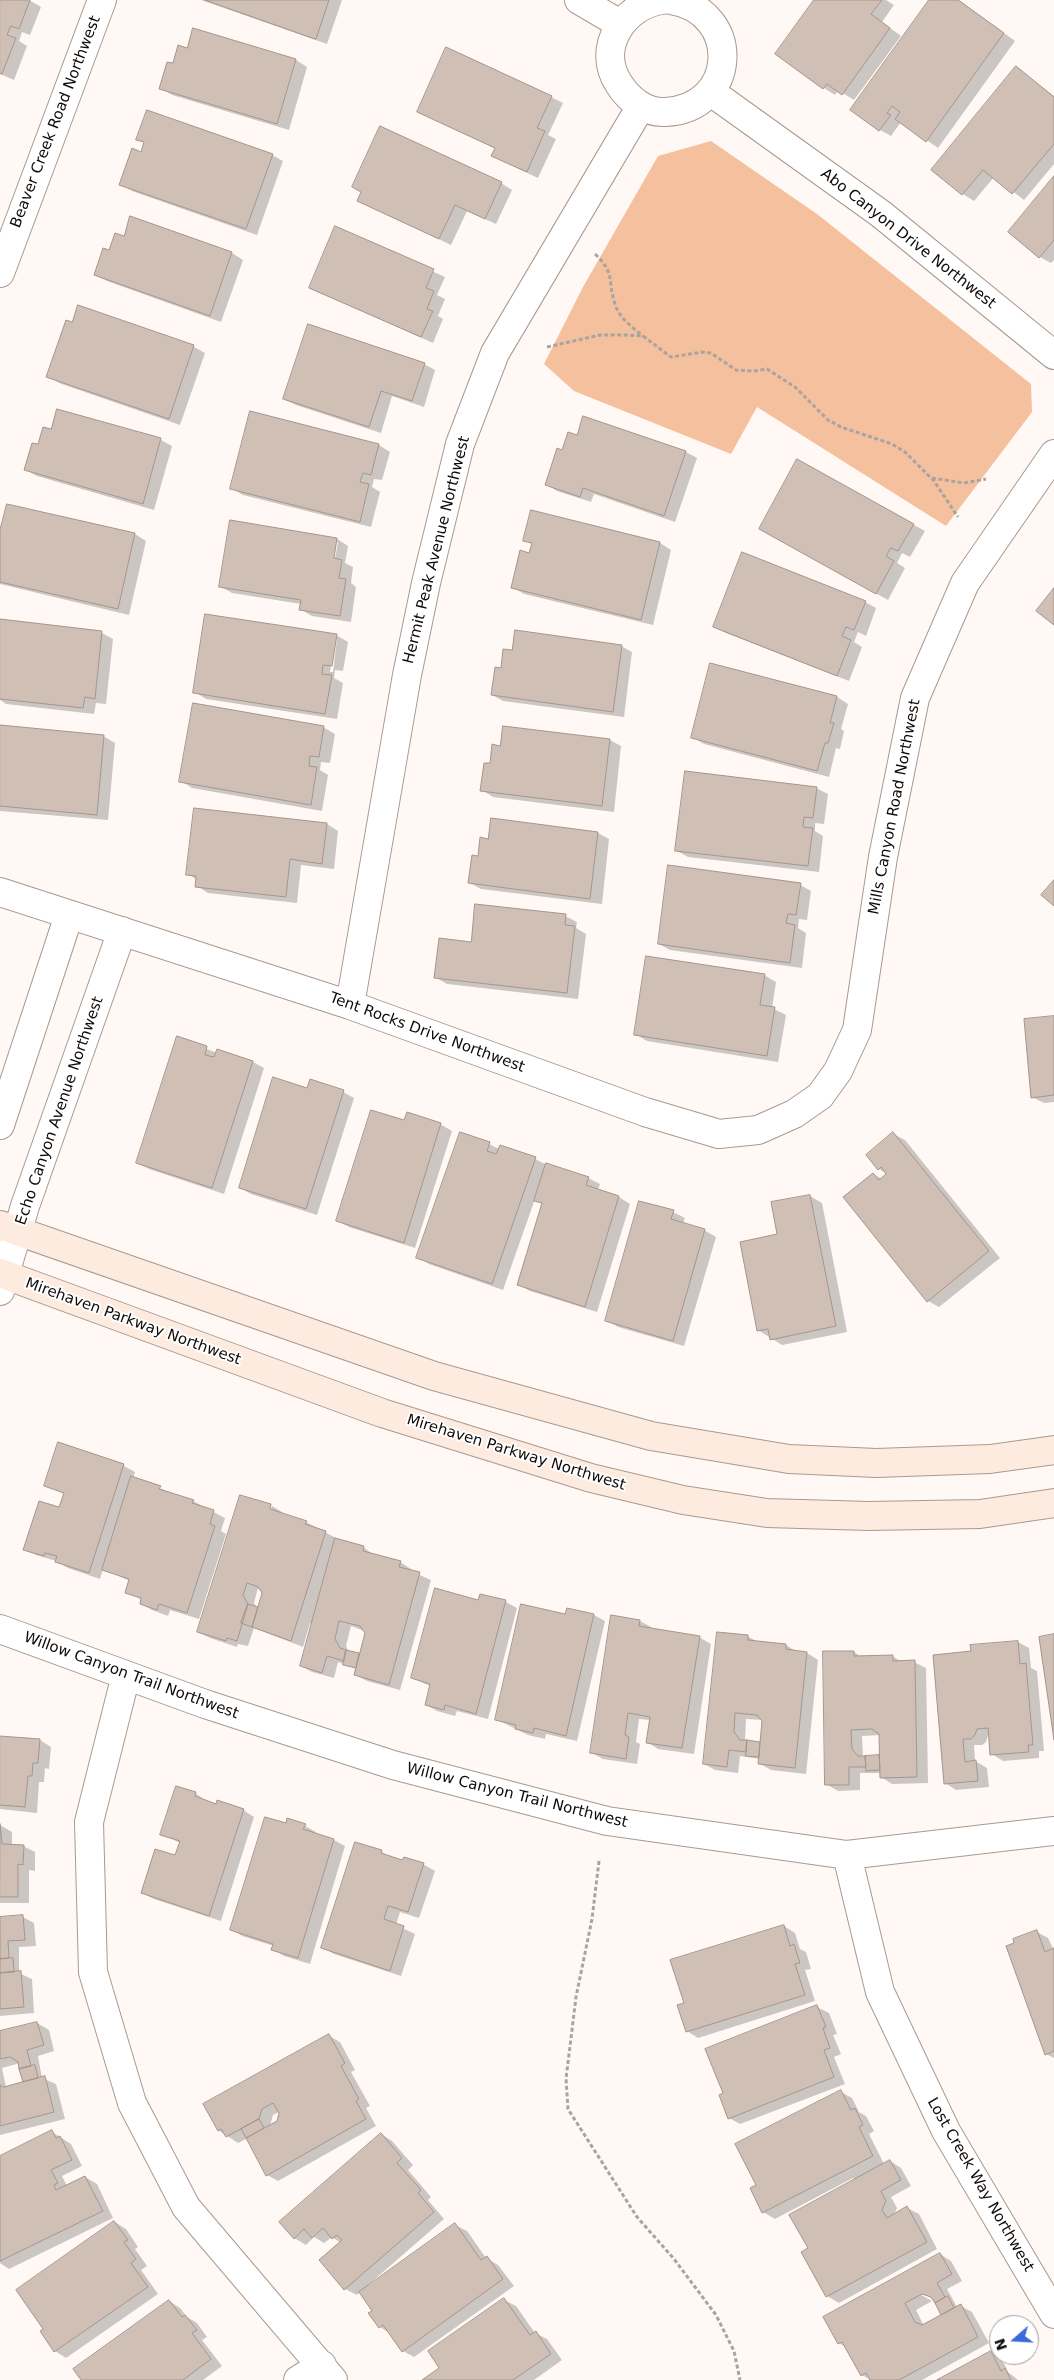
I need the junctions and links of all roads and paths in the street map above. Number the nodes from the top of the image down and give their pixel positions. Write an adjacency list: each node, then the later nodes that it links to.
1 (102, 0): 10 (street, Beaver Creek Road Northwest)
2 (579, 0): 6 (street)
3 (662, 0): 6 (street)
4 (671, 0): 5 (street)
5 (704, 5): 7 (street)
6 (620, 24): 8 (street)
7 (711, 92): 8 (street); 13 (street, Abo Canyon Drive Northwest)
8 (641, 106): 21 (street, Hermit Peak Avenue Northwest)
9 (595, 254): 11 (path)
10 (0, 273)
11 (643, 336): 12 (path); 15 (path)
12 (547, 347)
13 (1054, 355)
14 (1054, 454): 22 (street, Mills Canyon Road Northwest)
15 (932, 478): 16 (path); 17 (path)
16 (986, 479)
17 (958, 517)
18 (0, 892): 19 (street, Tent Rocks Drive Northwest)
19 (68, 915): 20 (street, Tent Rocks Drive Northwest); 23 (street)
20 (122, 931): 21 (street, Tent Rocks Drive Northwest); 24 (street, Echo Canyon Avenue Northwest)
21 (350, 1005): 22 (street, Tent Rocks Drive Northwest)
22 (838, 1071)
23 (0, 1125)
24 (10, 1228): 25 (street, Echo Canyon Avenue Northwest); 26 (street)
25 (2, 1280): 27 (street, Mirehaven Parkway Northwest)
26 (1054, 1450)
27 (1054, 1503)
28 (0, 1629): 29 (street, Willow Canyon Trail Northwest)
29 (126, 1675): 31 (street, Willow Canyon Trail Northwest); 34 (street)
30 (1054, 1831): 31 (street, Willow Canyon Trail Northwest)
31 (847, 1855): 33 (street, Lost Creek Way Northwest)
32 (600, 1862): 36 (path)
33 (1054, 2314)
34 (327, 2373): 35 (street)
35 (298, 2380)
36 (740, 2380)

